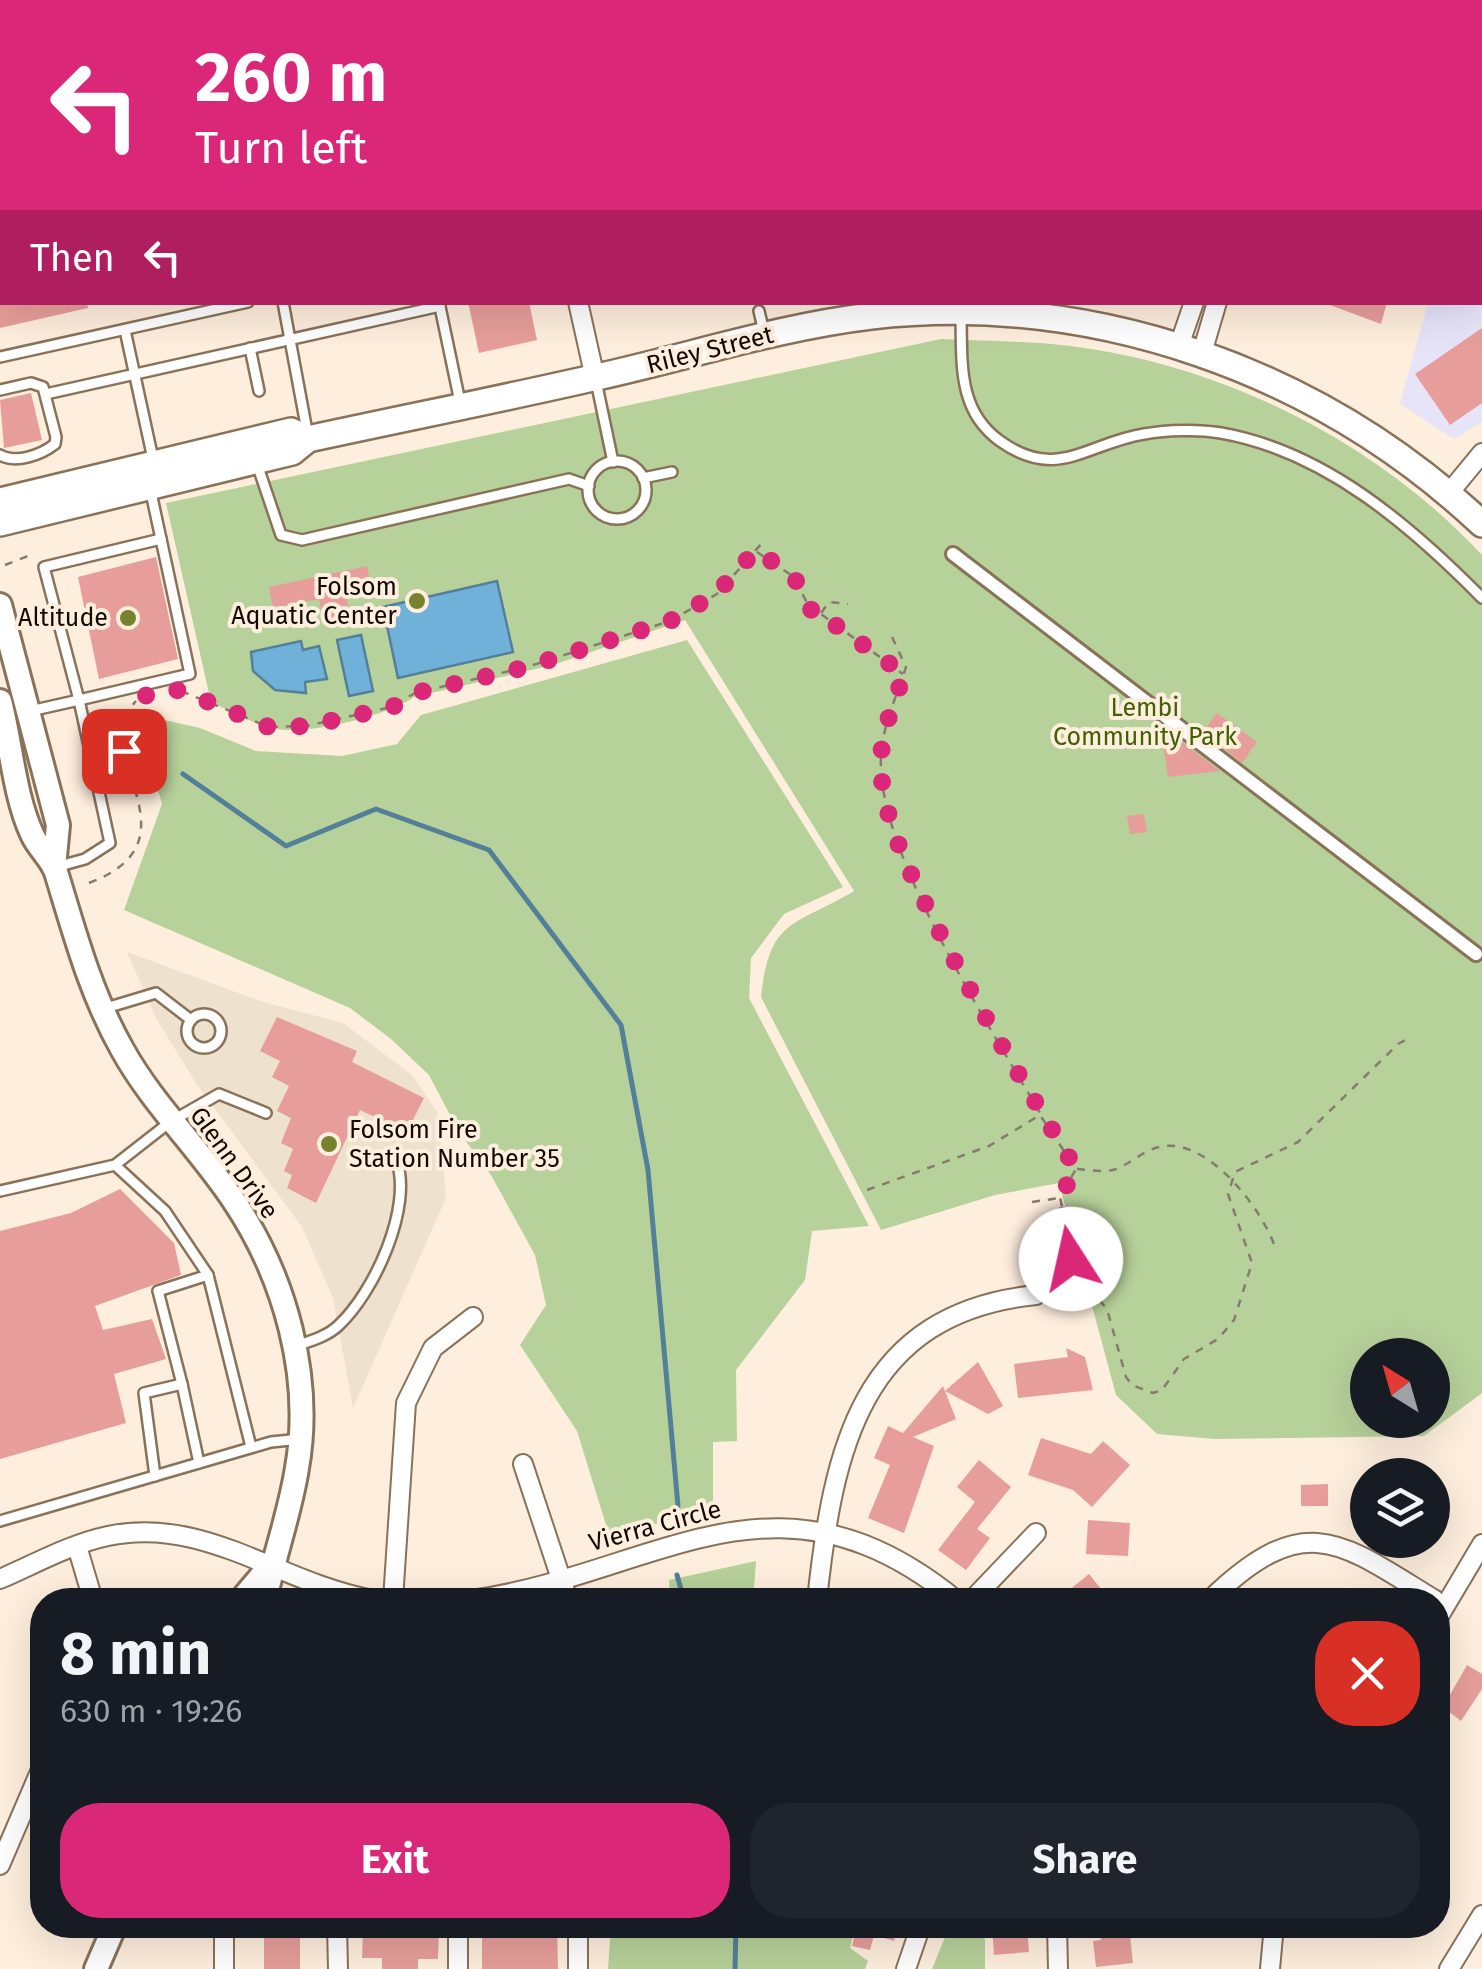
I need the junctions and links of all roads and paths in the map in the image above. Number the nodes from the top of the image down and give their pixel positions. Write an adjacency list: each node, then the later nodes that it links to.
1 (235, 305): 10 (lane)
2 (284, 305): 12 (lane)
3 (435, 305): 12 (lane)
4 (439, 305): 21 (lane)
5 (579, 305): 17 (street)
6 (1194, 305): 14 (street)
7 (1215, 305): 14 (street)
8 (973, 309): 11 (main road, Riley Street); 14 (main road, Riley Street); 41 (lane)
9 (759, 310): 11 (lane)
10 (124, 330): 15 (lane); 16 (lane)
11 (765, 337): 17 (main road, Riley Street)
12 (290, 339): 13 (lane); 22 (lane)
13 (250, 348): 16 (lane); 19 (lane)
14 (1191, 350): 31 (main road, Riley Street)
15 (0, 357)
16 (134, 374): 20 (lane); 28 (lane)
17 (596, 378): 21 (main road, Riley Street); 26 (lane)
18 (0, 390): 20 (lane)
19 (259, 392)
20 (46, 394): 24 (lane)
21 (461, 406): 22 (main road, Riley Street)
22 (308, 439): 25 (main road, Riley Street); 28 (main road, Riley Street)
23 (1482, 453): 31 (street)
24 (0, 455)
25 (255, 460): 28 (main road, Riley Street); 30 (lane)
26 (613, 462): 29 (lane); 30 (lane)
27 (672, 472): 29 (lane)
28 (153, 477): 32 (main road, Riley Street); 33 (main road, Riley Street); 35 (lane)
29 (644, 478): 30 (lane)
30 (589, 486)
31 (1448, 493): 34 (main road, Riley Street)
32 (0, 501)
33 (0, 523)
34 (1482, 524)
35 (161, 538): 49 (lane); 49 (lane)
36 (762, 543): 37 (path)
37 (756, 550): 44 (path); 47 (path)
38 (953, 554): 56 (street)
39 (28, 556): 40 (path)
40 (5, 565)
41 (1482, 598)
42 (848, 604): 44 (path)
43 (0, 605): 51 (street, Glenn Drive)
44 (820, 614): 46 (path)
45 (892, 638): 46 (path)
46 (904, 674): 61 (path)
47 (180, 690)
48 (140, 698): 55 (path)
49 (79, 700): 51 (lane); 54 (lane)
50 (0, 702): 52 (street, Glenn Drive)
51 (30, 711): 53 (street, Glenn Drive)
52 (5, 746): 53 (street); 54 (street, Glenn Drive)
53 (58, 824): 54 (street, Glenn Drive)
54 (54, 867): 57 (street, Glenn Drive)
55 (89, 883)
56 (1476, 954)
57 (101, 1010): 58 (lane); 62 (street, Glenn Drive)
58 (191, 1020)
59 (1411, 1037): 66 (path)
60 (266, 1113): 62 (lane)
61 (1040, 1114): 65 (path); 67 (path)
62 (170, 1122): 64 (lane); 76 (street, Glenn Drive)
63 (396, 1159): 76 (lane)
64 (115, 1165): 68 (lane); 73 (lane)
65 (1076, 1169): 66 (path); 69 (path)
66 (1231, 1180): 71 (path); 72 (path)
67 (867, 1190)
68 (0, 1191)
69 (1060, 1197): 70 (path); 72 (path)
70 (1032, 1202)
71 (1276, 1250)
72 (1076, 1272): 74 (path)
73 (208, 1275): 77 (lane); 79 (lane)
74 (1036, 1295): 85 (street)
75 (473, 1317): 95 (street)
76 (294, 1347): 78 (street, Glenn Drive)
77 (182, 1384): 80 (lane); 82 (lane)
78 (300, 1439): 79 (lane); 88 (street, Glenn Drive)
79 (251, 1448): 80 (lane)
80 (199, 1463): 82 (lane)
81 (523, 1464): 89 (street)
82 (155, 1476): 83 (lane)
83 (0, 1521)
84 (1036, 1533): 100 (street)
85 (824, 1534): 89 (street, Vierra Circle); 98 (street); 99 (street, Vierra Circle)
86 (1482, 1544): 103 (street)
87 (77, 1546): 88 (street); 90 (street); 91 (street)
88 (269, 1566): 92 (street, Glenn Drive); 93 (street, Glenn Drive); 94 (street)
89 (561, 1578): 96 (street, Vierra Circle); 97 (street)
90 (0, 1579)
91 (90, 1588)
92 (251, 1588)
93 (266, 1588)
94 (324, 1588)
95 (395, 1588)
96 (521, 1588)
97 (564, 1588)
98 (817, 1588)
99 (939, 1588)
100 (983, 1588)
101 (1223, 1588): 102 (street)
102 (1410, 1588)
103 (1450, 1590)
104 (30, 1795): 105 (street)
105 (0, 1865)
106 (1482, 1914): 123 (street)
107 (107, 1938): 115 (street)
108 (224, 1938): 116 (street)
109 (337, 1938): 117 (street)
110 (458, 1938): 118 (street)
111 (578, 1938): 119 (street)
112 (917, 1938): 120 (street)
113 (1057, 1938): 121 (street)
114 (1273, 1938): 122 (street)
115 (96, 1969)
116 (224, 1969)
117 (338, 1969)
118 (458, 1969)
119 (578, 1969)
120 (906, 1969)
121 (1058, 1969)
122 (1270, 1969)
123 (1449, 1969)

